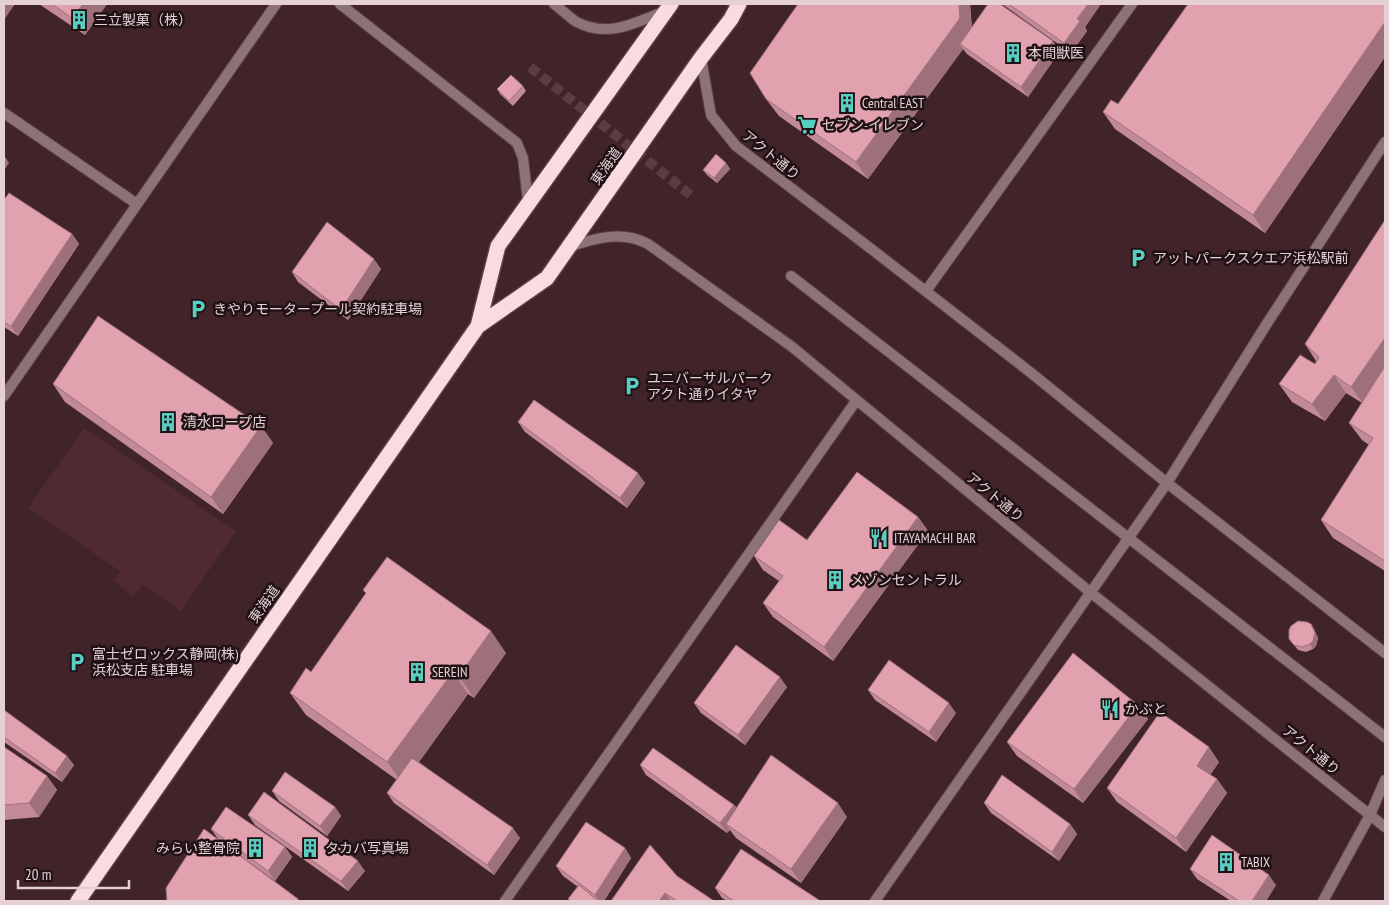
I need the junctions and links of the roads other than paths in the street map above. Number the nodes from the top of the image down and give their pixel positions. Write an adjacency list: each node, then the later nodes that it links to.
1 (276, 4): 11 (street)
2 (340, 4): 10 (street)
3 (554, 4): 6 (street)
4 (739, 4): 7 (highway, 東海道)
5 (1132, 4): 14 (street)
6 (668, 7): 10 (highway, 東海道)
7 (701, 58): 12 (highway, 東海道); 14 (street, アクト通り)
8 (4, 113): 11 (street)
9 (1385, 142): 18 (street)
10 (528, 202): 15 (highway, 東海道)
11 (137, 204): 16 (street)
12 (569, 246): 15 (highway, 東海道); 17 (street, アクト通り)
13 (791, 276): 19 (street)
14 (926, 291): 18 (street, アクト通り)
15 (478, 326): 26 (highway, 東海道)
16 (4, 396)
17 (856, 401): 20 (street, アクト通り); 27 (street)
18 (1167, 482): 19 (street); 21 (street, アクト通り)
19 (1128, 538): 20 (street); 22 (street)
20 (1090, 592): 24 (street, アクト通り); 28 (street)
21 (1385, 652)
22 (1385, 737)
23 (1385, 780): 24 (street)
24 (1370, 815): 25 (street, アクト通り); 29 (street)
25 (1385, 826)
26 (78, 901)
27 (505, 901)
28 (875, 901)
29 (1323, 901)

